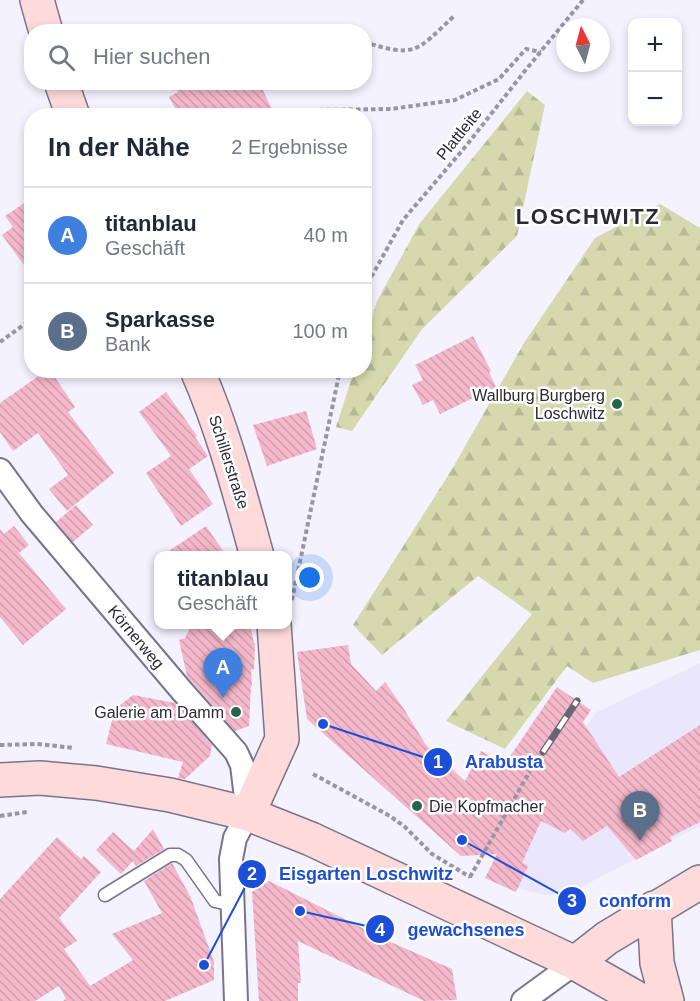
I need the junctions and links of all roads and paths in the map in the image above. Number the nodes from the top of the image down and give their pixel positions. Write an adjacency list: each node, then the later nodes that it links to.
1 (37, 0): 4 (main road)
2 (583, 0): 6 (path, Plattleite)
3 (454, 16): 5 (path)
4 (44, 24)
5 (372, 44)
6 (541, 52): 9 (path); 10 (path, Plattleite)
7 (65, 90): 8 (main road)
8 (70, 108)
9 (372, 109)
10 (372, 275)
11 (24, 326): 12 (path)
12 (0, 342)
13 (200, 378): 16 (main road, Schillerstraße)
14 (338, 378): 17 (path)
15 (0, 470): 23 (street, Körnerweg)
16 (256, 551)
17 (292, 573)
18 (282, 629): 23 (main road)
19 (530, 771): 25 (path)
20 (313, 774): 25 (path)
21 (0, 780): 23 (main road)
22 (29, 811): 24 (path)
23 (248, 814): 28 (street); 29 (main road)
24 (0, 816)
25 (470, 876): 29 (path)
26 (700, 882): 30 (main road)
27 (105, 895): 28 (lane)
28 (233, 905): 32 (street)
29 (453, 907): 31 (main road)
30 (654, 908): 31 (main road); 35 (main road)
31 (574, 963): 33 (street); 34 (main road)
32 (236, 1001)
33 (523, 1001)
34 (642, 1001)
35 (667, 1001)

